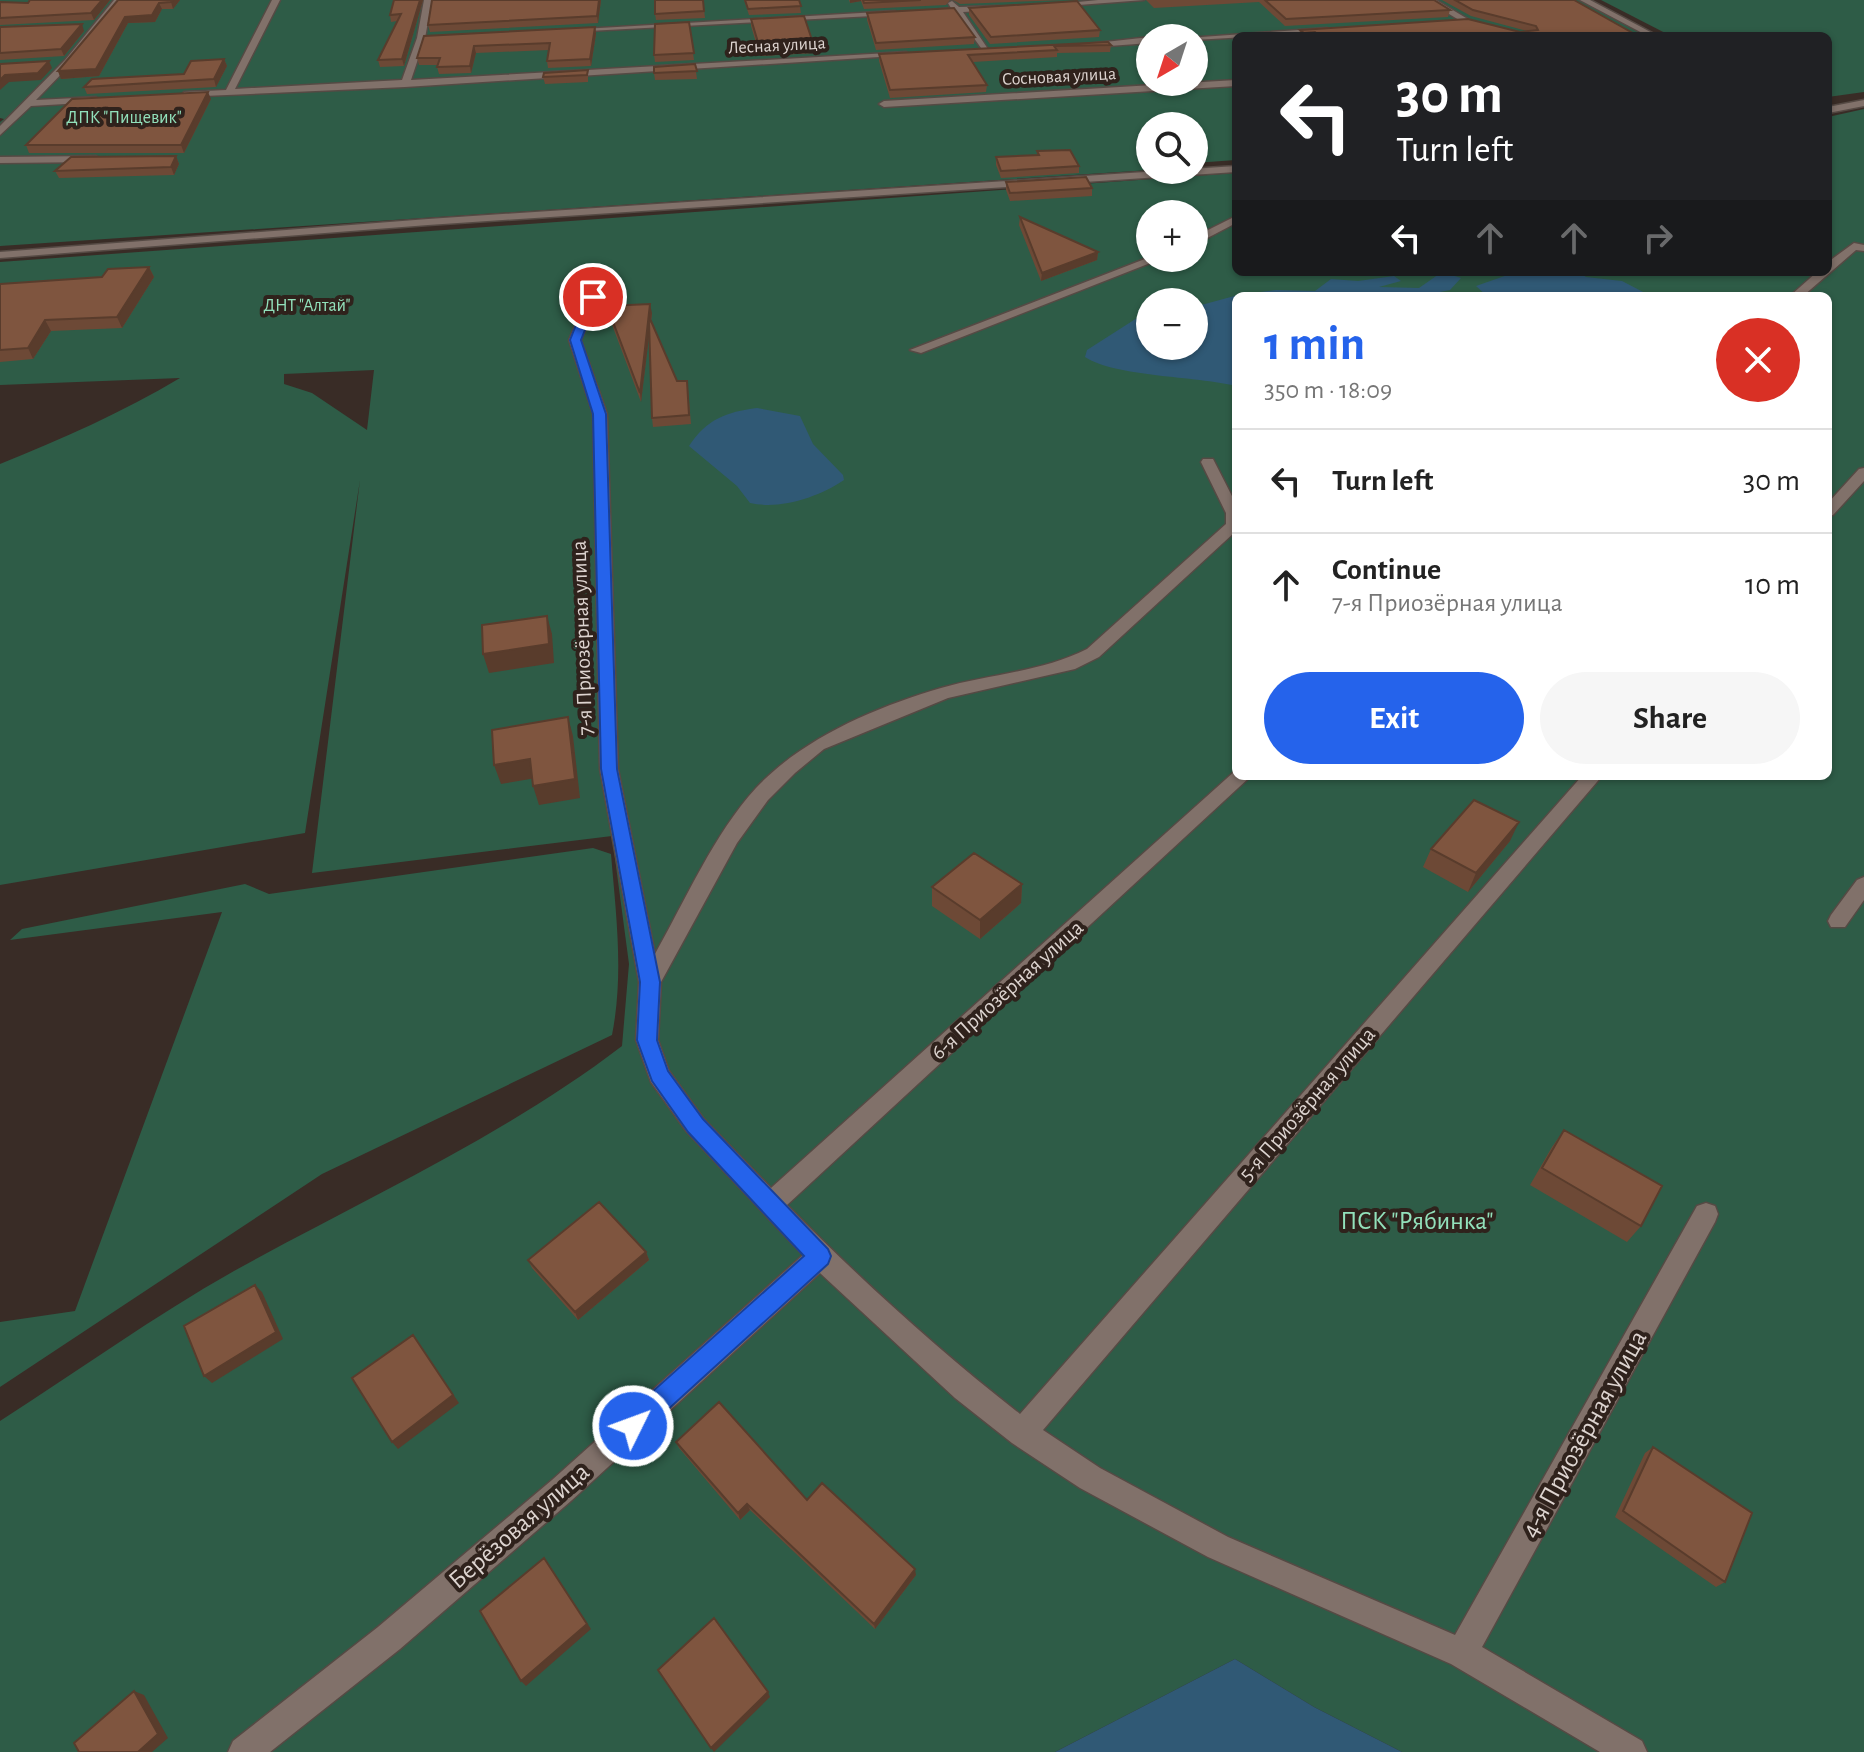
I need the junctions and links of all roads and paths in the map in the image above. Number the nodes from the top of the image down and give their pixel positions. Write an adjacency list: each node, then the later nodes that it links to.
1 (118, 0): 16 (street)
2 (276, 0): 36 (street)
3 (428, 0): 24 (street)
4 (950, 0): 10 (street)
5 (1140, 0): 8 (street)
6 (1430, 0): 13 (street)
7 (1584, 0): 21 (street)
8 (1034, 6)
9 (1003, 7): 10 (street)
10 (958, 10): 11 (street); 29 (street)
11 (912, 12)
12 (896, 13): 19 (street)
13 (1467, 21): 14 (street); 15 (street)
14 (1452, 22)
15 (1483, 24)
16 (96, 25): 17 (street); 32 (street)
17 (80, 26)
18 (1345, 29): 20 (street)
19 (559, 31)
20 (1294, 32)
21 (1646, 32)
22 (1232, 36): 23 (street)
23 (1208, 37)
24 (421, 38): 25 (street); 35 (street)
25 (436, 38)
26 (1136, 41): 27 (street)
27 (1076, 45)
28 (1002, 49): 29 (street)
29 (987, 50): 30 (street)
30 (972, 51)
31 (924, 54): 35 (street, Лесная улица)
32 (68, 62): 33 (street); 39 (street)
33 (55, 63)
34 (1232, 83): 41 (street, Сосновая улица)
35 (405, 84): 36 (street, Лесная улица)
36 (229, 93): 37 (street, Лесная улица)
37 (169, 96)
38 (108, 99): 39 (street)
39 (32, 103): 43 (street)
40 (1864, 103): 42 (street)
41 (884, 104)
42 (1832, 109)
43 (0, 132)
44 (106, 158): 45 (street)
45 (0, 160)
46 (1232, 169): 50 (street)
47 (1232, 221): 48 (street)
48 (1208, 234)
49 (1859, 247): 52 (street)
50 (0, 255)
51 (1136, 266): 56 (street)
52 (1832, 266)
53 (1819, 276): 54 (street)
54 (1801, 292)
55 (593, 297): 66 (street, 7-я Приозёрная улица)
56 (916, 350)
57 (1208, 462): 60 (street, 7-я Приозёрная улица)
58 (1864, 472): 59 (street)
59 (1832, 508)
60 (1232, 511)
61 (1232, 527): 66 (street, 7-я Приозёрная улица)
62 (1238, 780): 67 (street, 6-я Приозёрная улица)
63 (1590, 780): 70 (street, 5-я Приозёрная улица)
64 (1864, 885): 65 (street)
65 (1838, 921)
66 (650, 982): 67 (street, 7-я Приозёрная улица)
67 (771, 1204): 69 (street, 7-я Приозёрная улица)
68 (1706, 1214): 71 (street, 4-я Приозёрная улица)
69 (820, 1256): 70 (street, 7-я Приозёрная улица); 72 (street, Берёзовая улица)
70 (1022, 1433): 71 (street, 7-я Приозёрная улица)
71 (1462, 1653): 73 (street, 7-я Приозёрная улица)
72 (244, 1752)
73 (1631, 1752)

